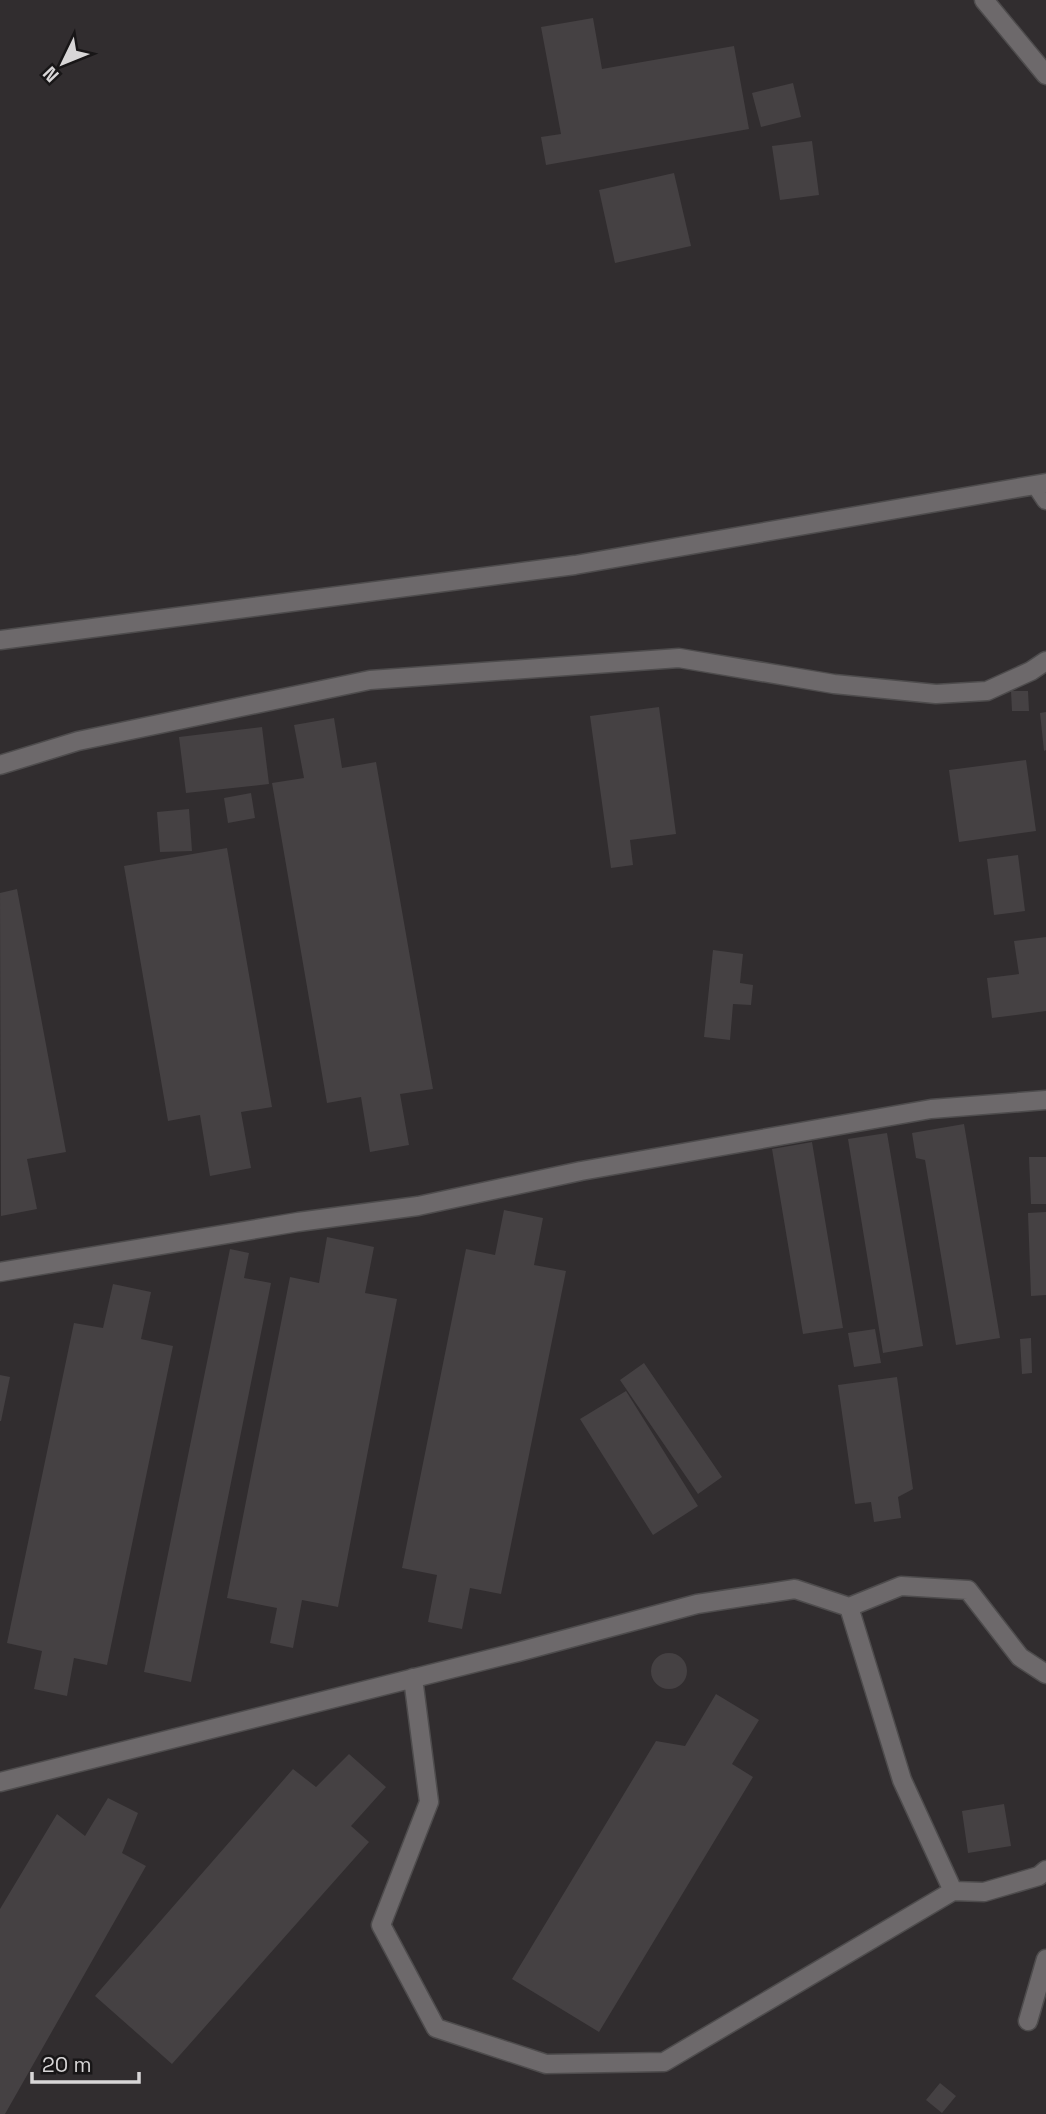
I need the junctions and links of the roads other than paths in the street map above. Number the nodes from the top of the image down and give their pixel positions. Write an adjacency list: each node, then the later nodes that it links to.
1 (984, 0): 2 (street)
2 (1046, 75)
3 (1042, 489): 4 (street)
4 (0, 640)
5 (1046, 661): 6 (street)
6 (0, 765)
7 (1046, 1100): 8 (street)
8 (0, 1272)
9 (849, 1607): 10 (street); 11 (street); 14 (street)
10 (1046, 1674)
11 (412, 1678): 12 (street); 14 (street)
12 (0, 1782)
13 (1046, 1870): 14 (street)
14 (953, 1891)
15 (1046, 1959): 16 (street)
16 (1028, 2021)

